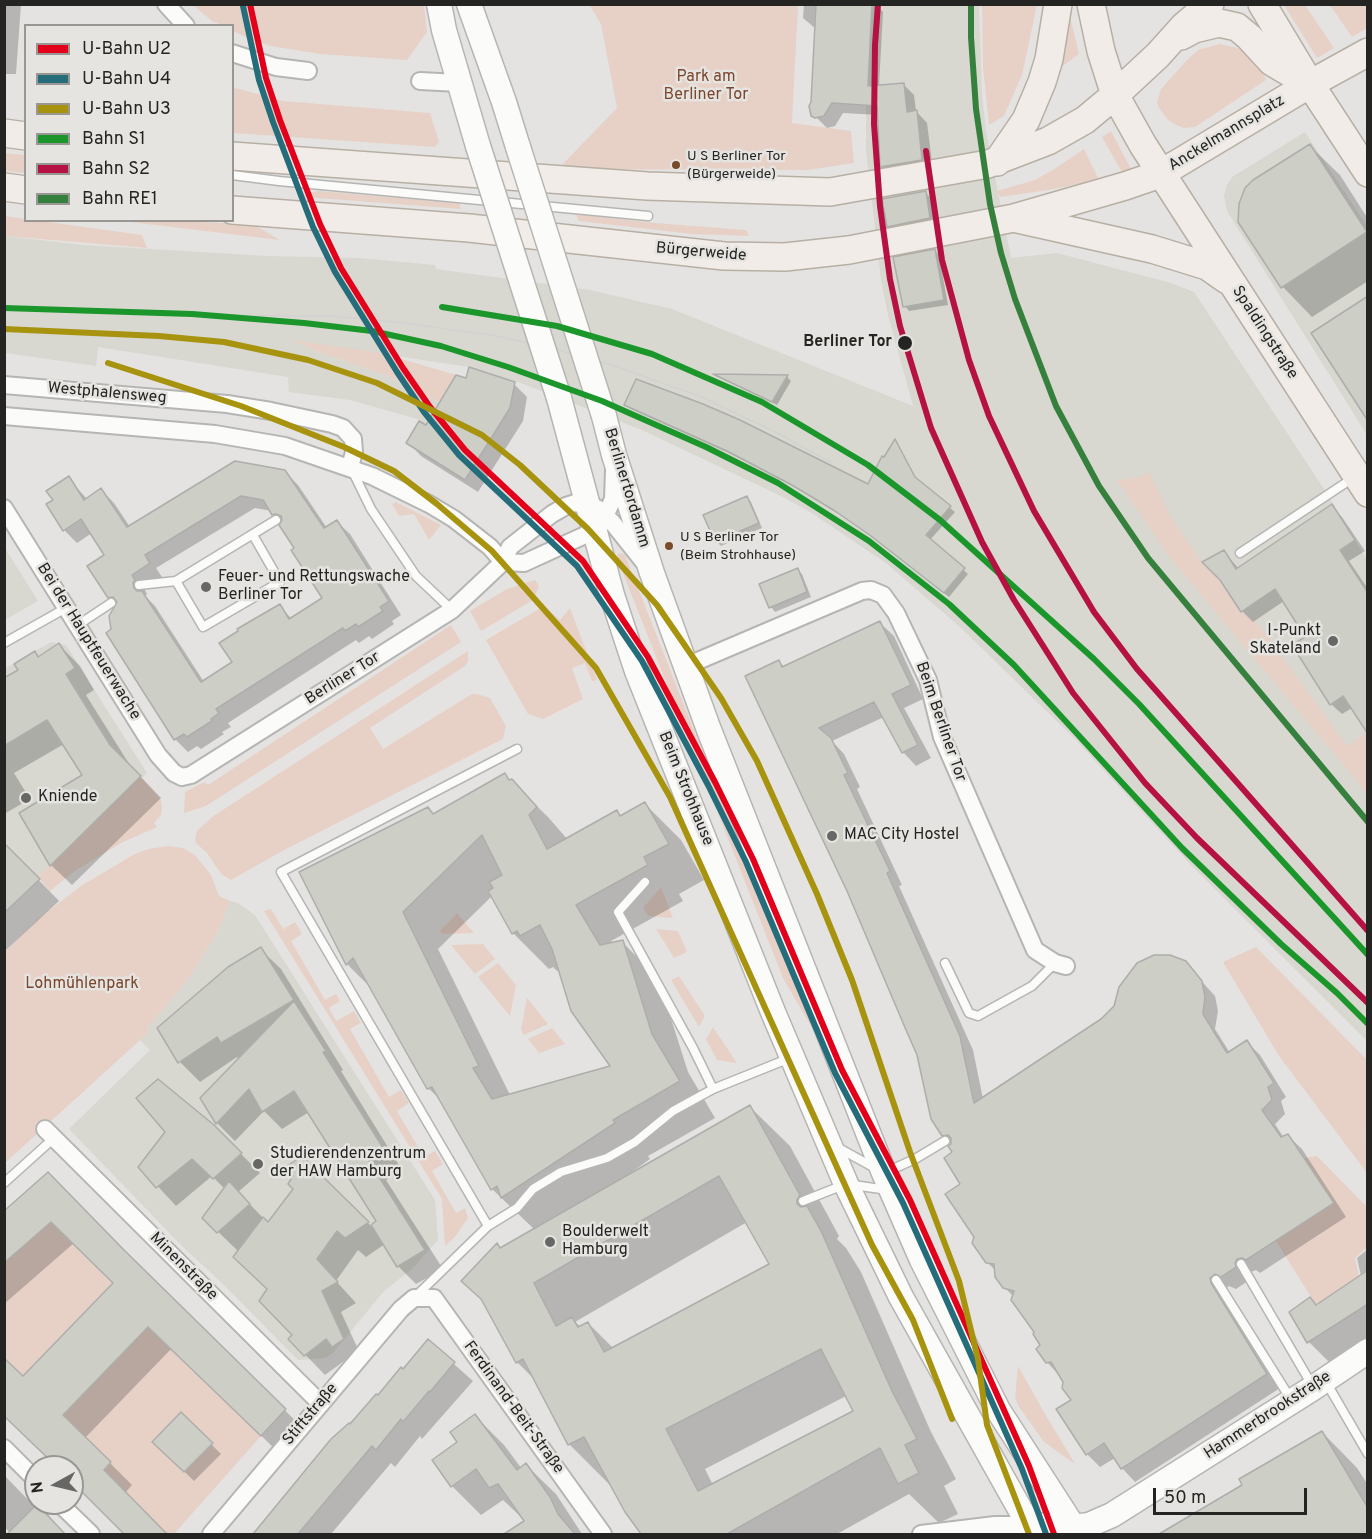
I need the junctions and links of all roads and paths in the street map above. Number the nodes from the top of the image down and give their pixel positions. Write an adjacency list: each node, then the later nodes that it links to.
1 (166, 4): 8 (street)
2 (439, 4): 14 (main road)
3 (469, 4): 32 (main road, Berlinertordamm, bridge)
4 (1058, 4): 20 (main road)
5 (1091, 4): 16 (main road, Anckelmannsplatz)
6 (1210, 4): 9 (main road, Anckelmannsplatz)
7 (1262, 4): 15 (main road)
8 (184, 24)
9 (1169, 43): 15 (main road, Anckelmannsplatz); 16 (main road, Anckelmannsplatz)
10 (1368, 52): 15 (main road)
11 (234, 54): 12 (street)
12 (308, 71)
13 (420, 81): 14 (street)
14 (459, 83): 36 (main road, bridge)
15 (1310, 84): 21 (main road); 22 (main road, Anckelmannsplatz)
16 (1115, 95): 20 (main road); 22 (main road, Anckelmannsplatz)
17 (4, 133): 18 (main road)
18 (24, 136)
19 (234, 156): 20 (main road)
20 (997, 162)
21 (1368, 173)
22 (1160, 174): 28 (main road, Bürgerweide); 29 (main road, Spaldingstraße)
23 (234, 175): 27 (lane)
24 (4, 187): 25 (main road)
25 (24, 190)
26 (234, 210): 28 (main road, Bürgerweide)
27 (648, 216)
28 (1014, 218): 29 (main road)
29 (1235, 288): 34 (main road, Spaldingstraße)
30 (4, 385): 33 (street, Westphalensweg)
31 (4, 416): 33 (street, Westphalensweg)
32 (614, 455): 36 (street); 41 (main road, Berlinertordamm)
33 (350, 467): 40 (street, Westphalensweg); 46 (lane)
34 (1362, 484): 39 (lane)
35 (4, 508): 45 (street, Bei der Hauptfeuerwache)
36 (595, 517): 40 (street); 40 (street, Berliner Tor); 41 (street); 55 (main road, Beim Strohhause)
37 (276, 520): 38 (lane)
38 (253, 535): 42 (lane); 42 (lane)
39 (1240, 553)
40 (503, 562): 46 (street, Berliner Tor)
41 (652, 573): 49 (main road, Berlinertordamm)
42 (176, 581): 43 (lane)
43 (139, 585)
44 (111, 603): 47 (lane)
45 (67, 608): 47 (street, Bei der Hauptfeuerwache); 48 (lane)
46 (452, 610): 51 (street, Berliner Tor)
47 (78, 625): 51 (street, Bei der Hauptfeuerwache)
48 (4, 643)
49 (686, 666): 54 (street, Beim Berliner Tor); 60 (main road)
50 (517, 749): 64 (lane)
51 (174, 773)
52 (645, 882): 56 (lane)
53 (945, 963): 54 (lane)
54 (1060, 964)
55 (793, 1057): 56 (lane); 59 (main road, Beim Strohhause)
56 (712, 1089): 64 (lane)
57 (49, 1134): 61 (lane); 71 (street, Minenstraße)
58 (945, 1141): 60 (lane)
59 (830, 1143): 60 (lane); 62 (main road, Beim Strohhause)
60 (888, 1182): 62 (lane); 77 (main road)
61 (4, 1183)
62 (846, 1184): 63 (lane); 76 (main road, Beim Strohhause)
63 (803, 1201)
64 (488, 1226): 67 (lane)
65 (1241, 1264): 69 (lane)
66 (1216, 1280): 70 (lane)
67 (414, 1298): 71 (street, Stiftstraße); 80 (street, Ferdinand-Beit-Straße)
68 (1368, 1351): 69 (main road, Hammerbrookstraße)
69 (1319, 1384): 70 (main road, Hammerbrookstraße); 73 (lane)
70 (1292, 1401): 77 (main road, Hammerbrookstraße)
71 (321, 1404): 79 (street, Stiftstraße)
72 (4, 1448): 74 (street)
73 (1368, 1454)
74 (24, 1468)
75 (71, 1515): 78 (street)
76 (1031, 1530): 77 (main road, Hammerbrookstraße); 81 (street)
77 (1076, 1531)
78 (91, 1534)
79 (211, 1534)
80 (603, 1534)
81 (921, 1534)

